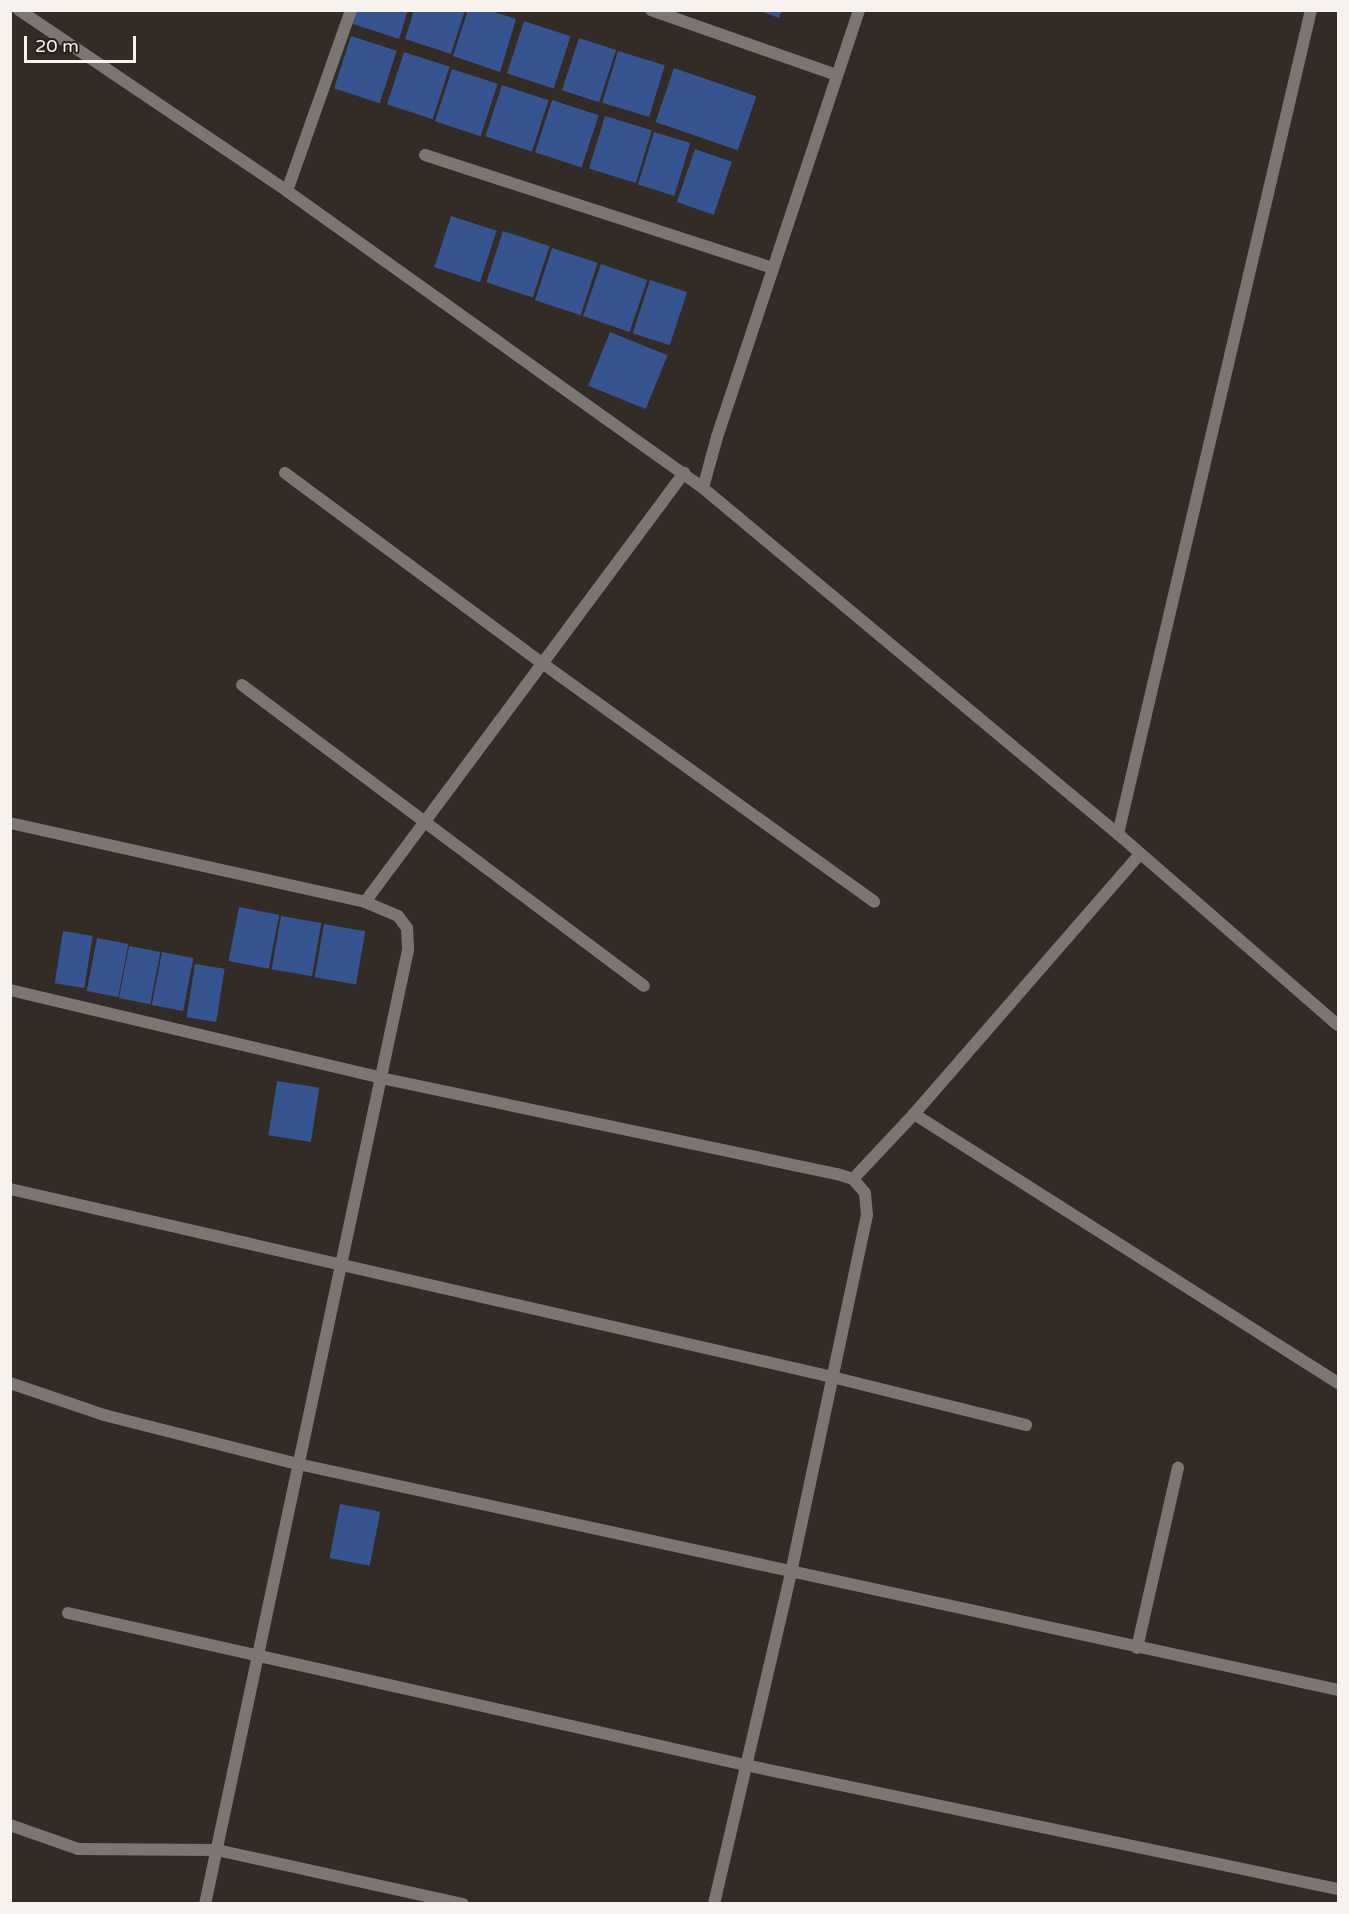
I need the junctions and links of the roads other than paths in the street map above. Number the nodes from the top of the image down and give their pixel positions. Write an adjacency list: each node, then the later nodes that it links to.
1 (19, 10): 8 (street)
2 (351, 10): 8 (street)
3 (651, 10): 6 (street)
4 (859, 10): 6 (street)
5 (1311, 10): 17 (street)
6 (837, 75): 9 (street)
7 (425, 154): 9 (street)
8 (287, 191): 11 (street)
9 (773, 268): 12 (street)
10 (285, 473): 13 (street)
11 (684, 473): 12 (street); 13 (street)
12 (703, 488): 17 (street)
13 (542, 663): 15 (street); 20 (street)
14 (242, 685): 15 (street)
15 (424, 820): 19 (street); 21 (street)
16 (10, 823): 19 (street)
17 (1118, 834): 18 (street)
18 (1140, 854): 23 (street); 25 (street)
19 (365, 902): 24 (street)
20 (874, 902)
21 (644, 986)
22 (10, 990): 24 (street)
23 (1338, 1025)
24 (381, 1078): 26 (street); 28 (street)
25 (914, 1114): 26 (street); 31 (street)
26 (853, 1179): 29 (street)
27 (10, 1189): 28 (street)
28 (342, 1265): 29 (street); 33 (street)
29 (832, 1377): 32 (street); 35 (street)
30 (10, 1383): 33 (street)
31 (1338, 1383)
32 (1026, 1425)
33 (298, 1464): 35 (street); 38 (street)
34 (1178, 1468): 37 (street)
35 (791, 1573): 37 (street); 40 (street)
36 (68, 1612): 38 (street)
37 (1137, 1648): 39 (street)
38 (259, 1656): 40 (street); 42 (street)
39 (1338, 1690)
40 (745, 1766): 43 (street); 46 (street)
41 (10, 1825): 42 (street)
42 (217, 1850): 44 (street); 45 (street)
43 (1338, 1889)
44 (205, 1904)
45 (463, 1904)
46 (714, 1904)

